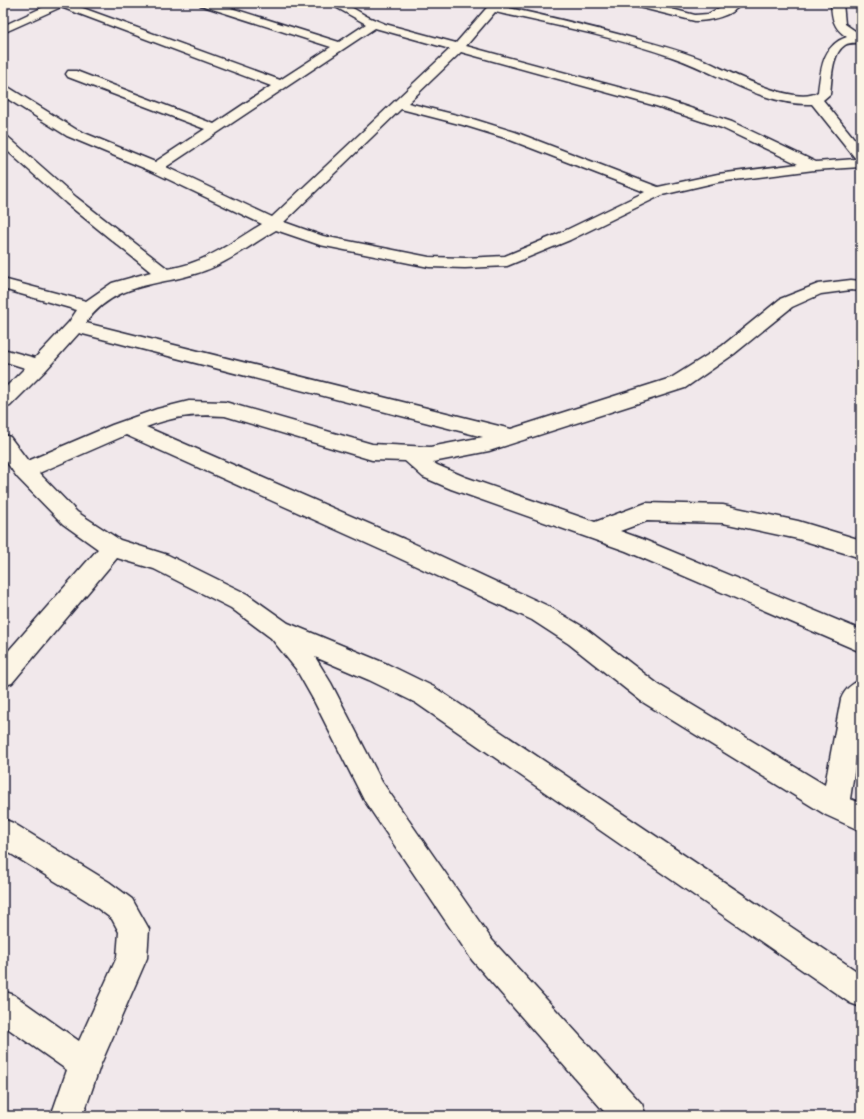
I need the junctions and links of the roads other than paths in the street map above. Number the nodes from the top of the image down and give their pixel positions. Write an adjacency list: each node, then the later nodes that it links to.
1 (60, 3): 9 (street); 14 (street)
2 (204, 3): 11 (street)
3 (336, 3): 8 (street)
4 (634, 3): 5 (street)
5 (736, 3)
6 (837, 3): 10 (street)
7 (495, 5): 12 (street); 16 (street)
8 (375, 24): 11 (street); 12 (street)
9 (3, 30)
10 (859, 39): 16 (street)
11 (340, 46): 14 (street)
12 (459, 47): 17 (street); 24 (street)
13 (72, 74): 18 (street)
14 (281, 86): 18 (street)
15 (3, 90): 25 (street)
16 (816, 100): 19 (street)
17 (399, 105): 26 (street); 27 (street)
18 (216, 129): 25 (street)
19 (847, 138): 20 (street); 22 (street)
20 (861, 138)
21 (3, 140): 28 (street)
22 (861, 156)
23 (861, 163): 24 (street)
24 (814, 166): 26 (street)
25 (156, 168): 27 (street)
26 (657, 192): 27 (street)
27 (274, 224): 28 (street)
28 (165, 275): 31 (street)
29 (3, 284): 31 (street)
30 (861, 286): 37 (street)
31 (88, 307): 32 (street)
32 (75, 326): 34 (street); 37 (street)
33 (3, 355): 34 (street)
34 (39, 366): 35 (street)
35 (3, 401)
36 (127, 427): 39 (street); 40 (street); 48 (street)
37 (510, 436): 39 (street)
38 (3, 442): 40 (street)
39 (410, 454): 41 (street)
40 (24, 471): 42 (street)
41 (596, 531): 43 (street); 45 (street)
42 (113, 547): 44 (street); 46 (street)
43 (861, 549)
44 (278, 630): 51 (street); 55 (street)
45 (861, 641)
46 (3, 675)
47 (861, 692): 48 (street)
48 (835, 806): 49 (street)
49 (861, 817)
50 (3, 833): 53 (street)
51 (861, 992)
52 (3, 1006): 53 (street)
53 (85, 1064): 54 (street)
54 (67, 1116)
55 (630, 1116)

